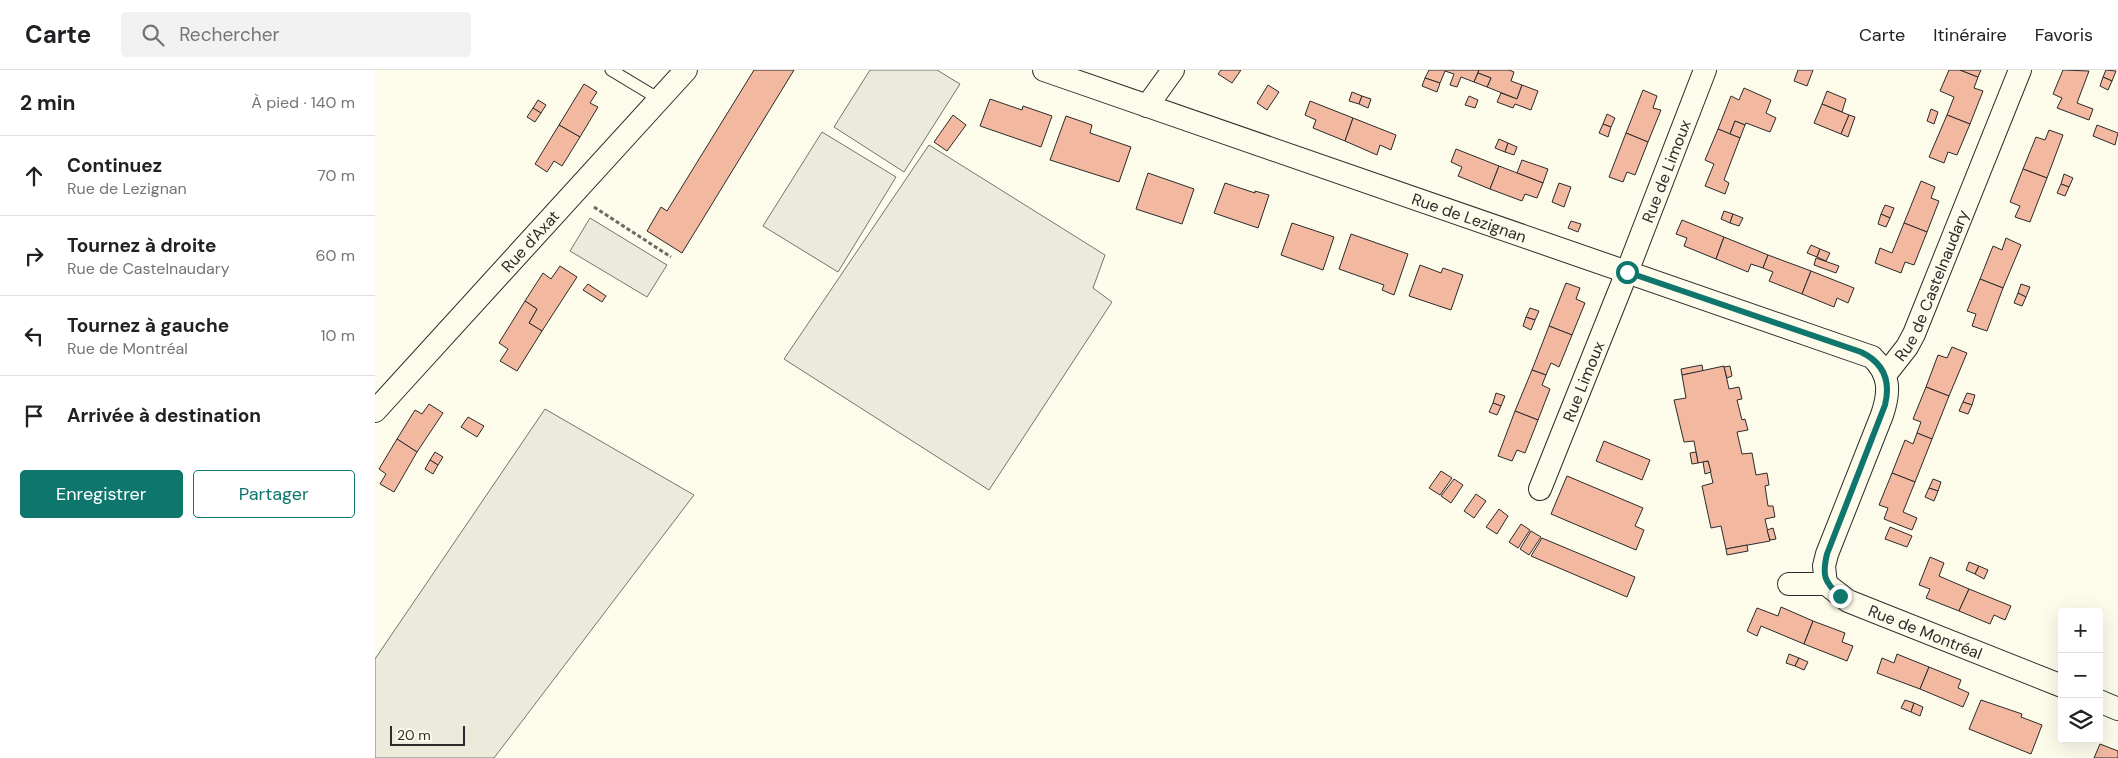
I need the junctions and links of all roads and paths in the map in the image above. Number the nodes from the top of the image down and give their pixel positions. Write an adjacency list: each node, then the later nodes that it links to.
1 (611, 70): 7 (lane)
2 (685, 70): 7 (street, Rue d'Axat)
3 (1044, 70): 8 (street, Rue de Lezignan)
4 (1173, 70): 8 (street)
5 (1705, 70): 11 (street, Rue de Limoux)
6 (2020, 70): 12 (street, Rue de Castelnaudary)
7 (659, 99): 9 (street, Rue d'Axat)
8 (1147, 106): 11 (street, Rue de Lezignan)
9 (573, 193): 10 (path); 13 (street, Rue d'Axat)
10 (671, 257)
11 (1627, 272): 12 (street, Rue de Lezignan); 14 (street, Rue Limoux)
12 (1885, 375): 16 (street, Rue de Castelnaudary)
13 (375, 411)
14 (1540, 489)
15 (1789, 584): 16 (street)
16 (1827, 584): 17 (street, Rue de Montréal)
17 (2058, 684)
18 (2103, 703): 19 (street)
19 (2118, 709)

